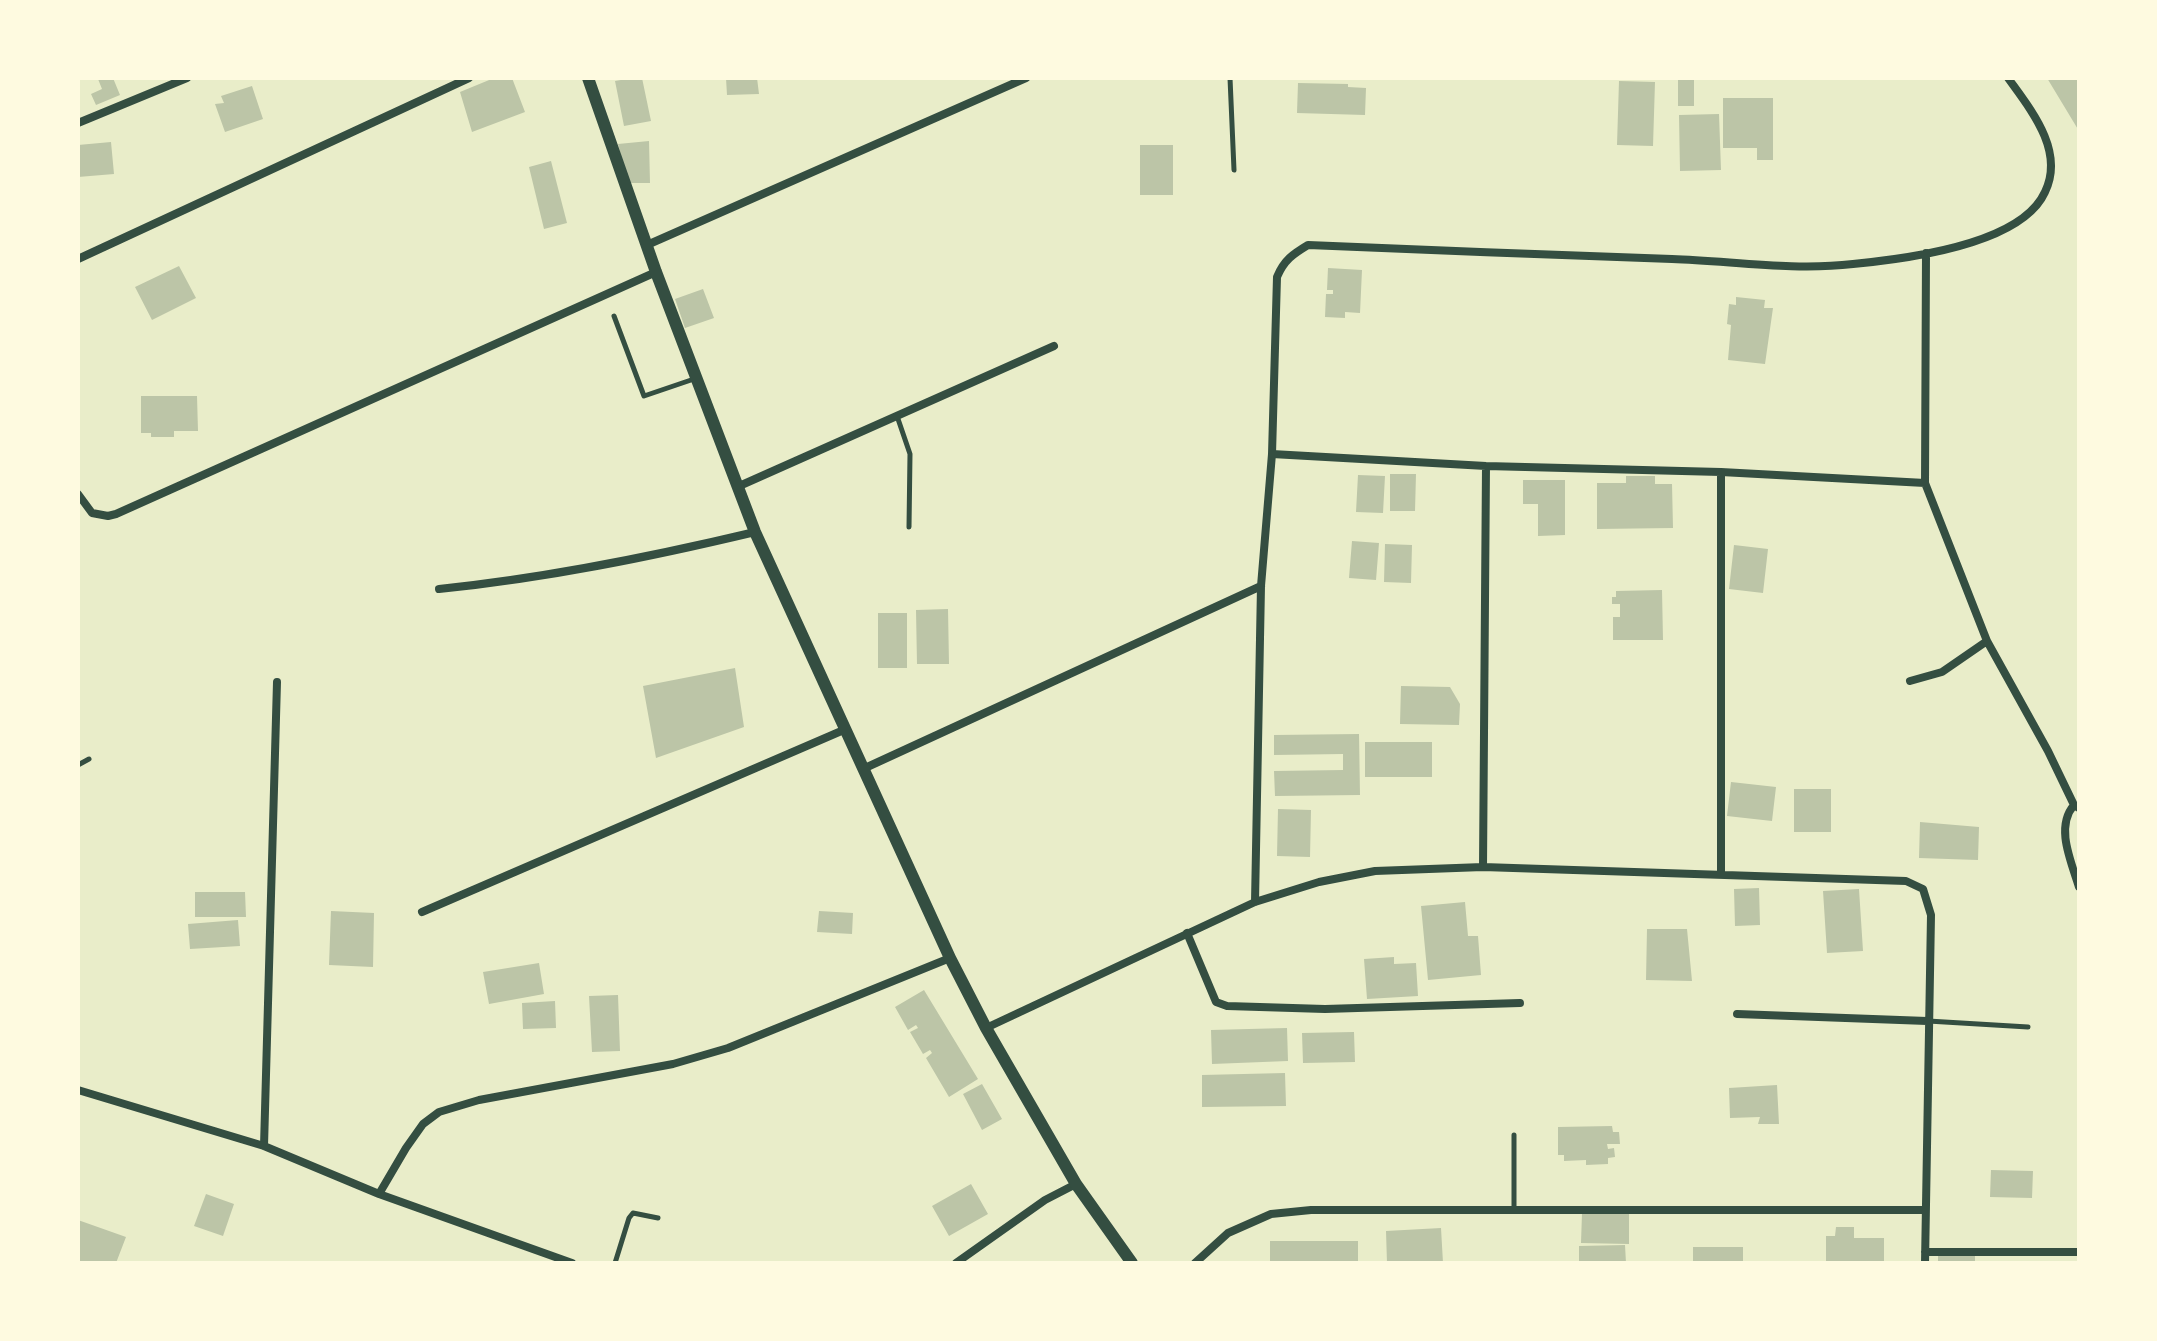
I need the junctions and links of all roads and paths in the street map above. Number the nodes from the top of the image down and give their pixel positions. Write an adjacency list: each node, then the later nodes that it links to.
1 (187, 78): 7 (street)
2 (469, 78): 11 (street)
3 (588, 78): 9 (street)
4 (1026, 78): 9 (street)
5 (1230, 78): 8 (lane)
6 (2008, 78): 10 (street)
7 (78, 123)
8 (1234, 170)
9 (647, 245): 12 (street)
10 (1926, 253): 17 (street); 20 (street)
11 (78, 259)
12 (656, 272): 15 (street); 22 (street)
13 (614, 316): 15 (lane)
14 (1054, 346): 16 (street)
15 (696, 379): 21 (street)
16 (897, 416): 21 (street); 23 (lane)
17 (1272, 454): 18 (street); 25 (street)
18 (1486, 466): 19 (street); 35 (street)
19 (1721, 472): 20 (street); 36 (street)
20 (1925, 483): 27 (street)
21 (737, 487): 24 (street)
22 (78, 494)
23 (909, 527)
24 (755, 532): 26 (street); 30 (street)
25 (1261, 586): 33 (street); 38 (street)
26 (439, 589)
27 (1987, 641): 28 (street); 34 (street)
28 (1910, 681)
29 (277, 682): 49 (street)
30 (846, 729): 33 (street); 39 (street)
31 (89, 759): 32 (lane)
32 (78, 765)
33 (865, 768): 41 (street)
34 (2077, 807): 37 (street)
35 (1483, 867): 36 (street); 38 (street)
36 (1721, 874): 44 (street)
37 (2079, 887)
38 (1255, 902): 40 (street)
39 (422, 912)
40 (1187, 933): 42 (street); 46 (street)
41 (950, 958): 46 (street); 51 (street)
42 (1520, 1003)
43 (1737, 1014): 44 (street)
44 (1927, 1021): 45 (lane); 53 (street)
45 (2028, 1027)
46 (986, 1028): 50 (street)
47 (78, 1090): 49 (street)
48 (1514, 1135): 52 (lane)
49 (264, 1146): 51 (street)
50 (1076, 1184): 59 (street); 60 (street)
51 (379, 1194): 57 (street)
52 (1514, 1210): 53 (street); 61 (street)
53 (1925, 1210): 55 (street)
54 (658, 1218): 58 (lane)
55 (1925, 1252): 56 (street); 62 (street)
56 (2079, 1252)
57 (572, 1263)
58 (615, 1263)
59 (956, 1263)
60 (1132, 1263)
61 (1195, 1263)
62 (1925, 1263)

